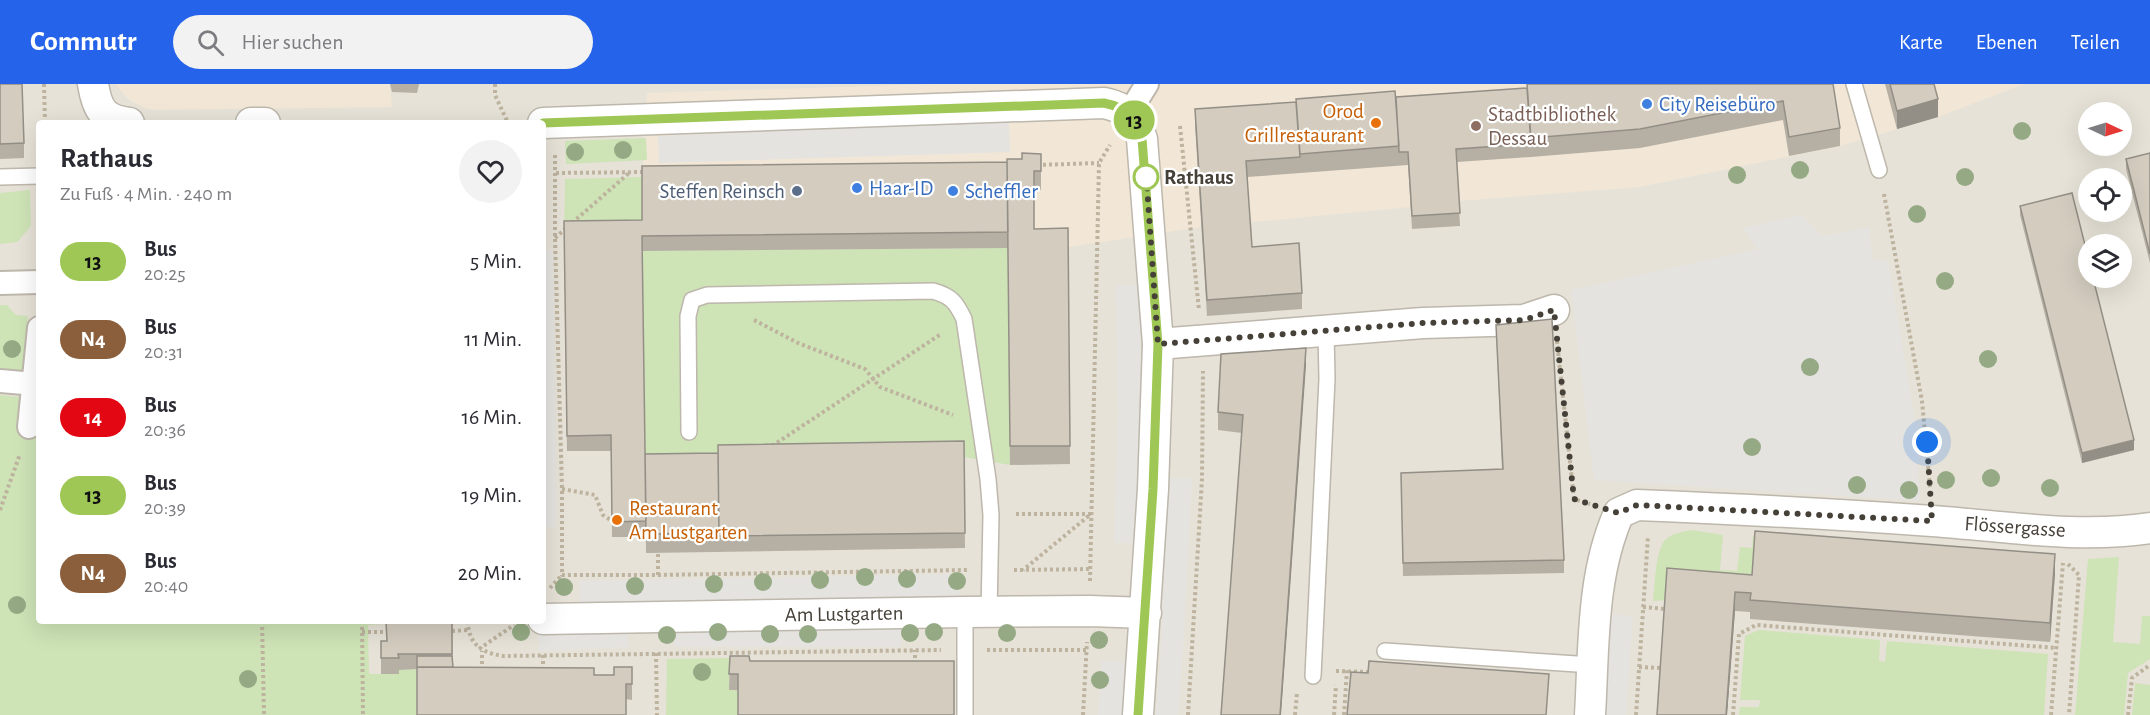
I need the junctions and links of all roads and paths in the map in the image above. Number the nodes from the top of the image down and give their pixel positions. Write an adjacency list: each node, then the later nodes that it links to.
1 (44, 84): 6 (path)
2 (93, 84): 7 (street)
3 (495, 84): 8 (path)
4 (1147, 84): 10 (street)
5 (1854, 84): 15 (lane)
6 (45, 120)
7 (110, 120)
8 (506, 120)
9 (546, 123): 10 (street)
10 (1136, 126): 13 (path); 29 (street)
11 (1180, 126): 28 (path)
12 (555, 153): 18 (path)
13 (1099, 164): 14 (path); 42 (path)
14 (1028, 165)
15 (1879, 170): 45 (path)
16 (630, 172): 17 (path); 18 (path); 21 (path)
17 (653, 172)
18 (556, 173): 21 (path)
19 (36, 176): 20 (lane)
20 (0, 177)
21 (555, 238): 38 (path)
22 (36, 282): 23 (street)
23 (0, 283)
24 (707, 295): 26 (lane); 31 (path); 36 (lane)
25 (1554, 310): 27 (street); 41 (path)
26 (964, 319): 31 (path); 34 (lane)
27 (1326, 331): 28 (street); 84 (lane)
28 (1202, 340): 29 (street); 91 (path)
29 (1158, 344): 56 (street)
30 (36, 362): 33 (street)
31 (873, 379): 34 (path); 37 (path)
32 (0, 381): 33 (street)
33 (34, 384): 35 (street)
34 (979, 424): 43 (lane)
35 (29, 426): 40 (path)
36 (689, 432)
37 (772, 446)
38 (561, 489): 44 (path); 51 (path)
39 (1650, 506): 41 (street, Flössergasse); 45 (street, Flössergasse); 52 (path)
40 (0, 510)
41 (1618, 513): 75 (street)
42 (1091, 514): 43 (path); 49 (path); 50 (path)
43 (991, 515): 48 (lane)
44 (612, 521)
45 (1932, 521): 46 (street, Flössergasse)
46 (2150, 528)
47 (658, 551): 51 (path)
48 (990, 569): 50 (path); 51 (path); 55 (lane)
49 (1091, 569): 50 (path); 54 (path)
50 (1022, 570)
51 (657, 575)
52 (1643, 607): 53 (path); 77 (path)
53 (1665, 609)
54 (1090, 611): 55 (street, Am Lustgarten); 56 (street, Am Lustgarten); 68 (path)
55 (977, 612): 57 (street, Am Lustgarten); 67 (lane)
56 (1146, 613): 90 (street)
57 (546, 619)
58 (262, 624): 85 (path)
59 (362, 624): 63 (path)
60 (516, 624): 82 (path)
61 (468, 630): 62 (path)
62 (452, 631)
63 (362, 632): 64 (path); 86 (path)
64 (386, 632)
65 (2057, 648): 96 (path); 97 (path); 98 (path)
66 (915, 650): 67 (path); 69 (path); 78 (path)
67 (965, 650): 68 (path); 88 (lane)
68 (1087, 650): 89 (path)
69 (845, 651): 71 (path); 74 (path)
70 (1385, 651): 75 (lane)
71 (764, 652): 73 (path); 87 (path)
72 (543, 655): 83 (path)
73 (764, 660)
74 (845, 660)
75 (1592, 665): 94 (street)
76 (2150, 666): 99 (path)
77 (1639, 667): 79 (path); 95 (path)
78 (915, 668)
79 (1661, 668)
80 (1337, 670): 92 (path)
81 (1347, 670): 93 (path)
82 (482, 672)
83 (543, 674)
84 (1313, 676)
85 (264, 715)
86 (363, 715)
87 (657, 715)
88 (965, 715)
89 (1083, 715)
90 (1138, 715)
91 (1188, 715)
92 (1335, 715)
93 (1344, 715)
94 (1590, 715)
95 (1636, 715)
96 (1733, 715)
97 (2051, 715)
98 (2069, 715)
99 (2128, 715)

